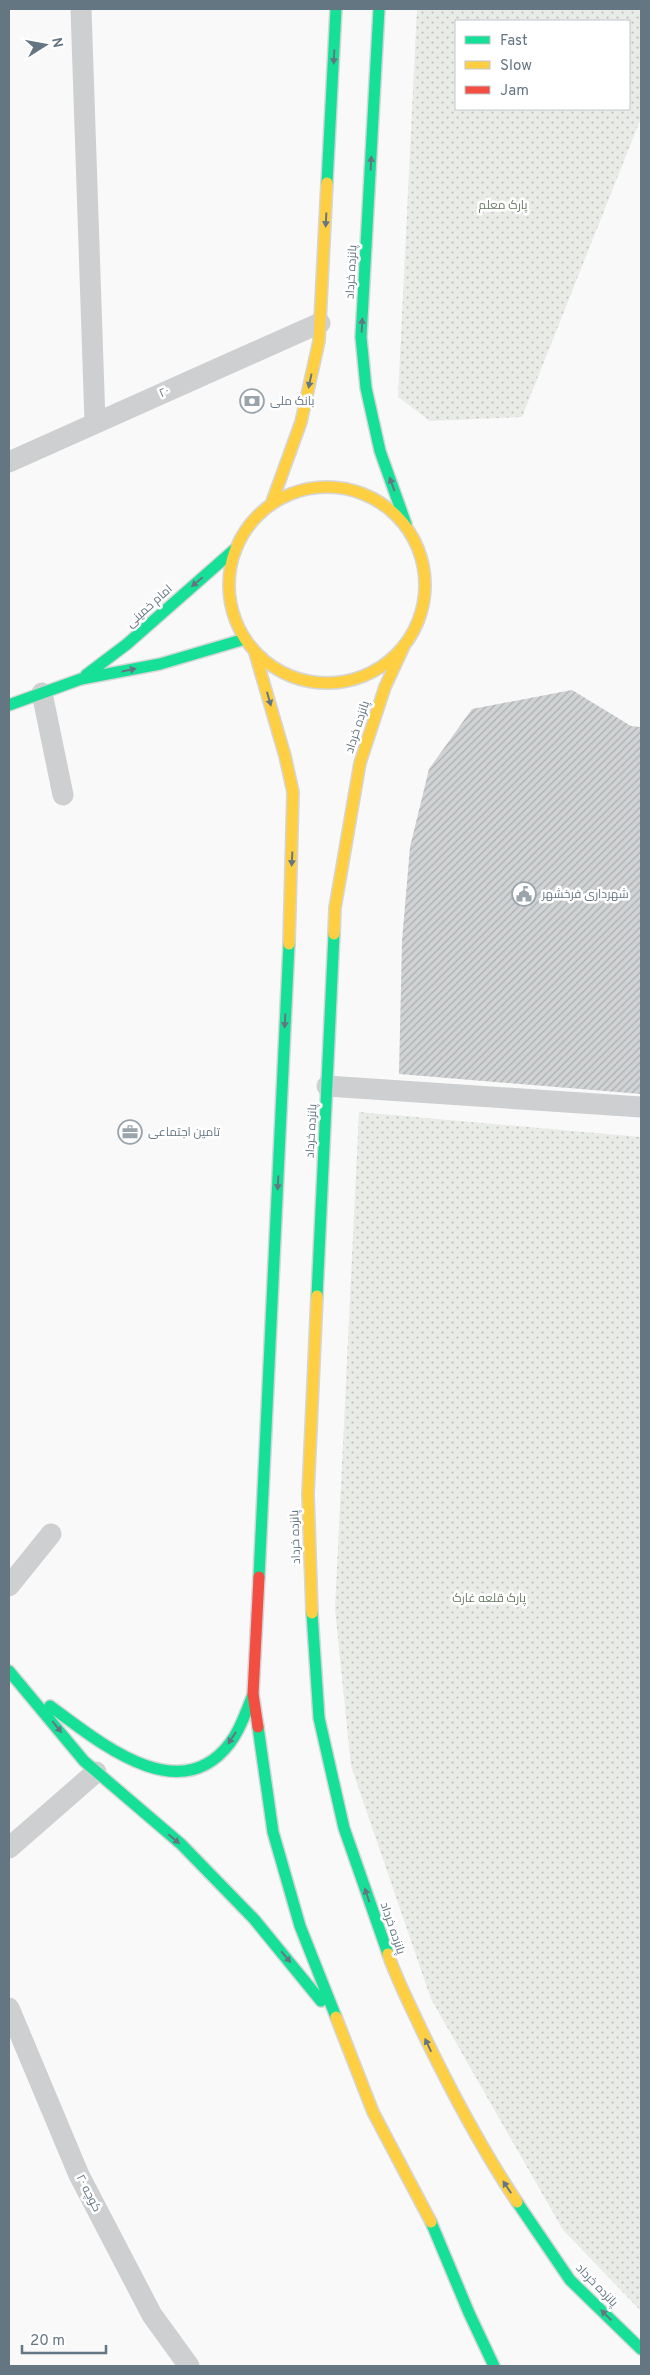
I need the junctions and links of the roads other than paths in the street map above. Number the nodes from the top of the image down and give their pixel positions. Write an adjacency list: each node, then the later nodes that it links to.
1 (81, 9): 5 (street)
2 (336, 9): 4 (main road, one-way to 4)
3 (379, 9): 8 (main road, پانزده خرداد, one-way to 3)
4 (320, 323): 5 (street, ۲۰); 7 (main road, one-way to 7)
5 (95, 422): 6 (street, ۲۰)
6 (9, 462)
7 (272, 502): 8 (main road); 9 (main road)
8 (408, 530): 11 (main road)
9 (234, 550): 10 (main road); 13 (main road, امام خمینی, one-way to 13)
10 (245, 639): 12 (main road); 13 (main road, امام خمینی, one-way to 10)
11 (404, 646): 12 (main road); 17 (main road, پانزده خرداد)
12 (255, 653): 23 (main road, one-way to 23)
13 (81, 679): 14 (main road, امام خمینی)
14 (42, 693): 15 (main road, امام خمینی); 16 (street)
15 (9, 705)
16 (63, 795)
17 (327, 1086): 18 (street); 28 (main road, پانزده خرداد, one-way to 17)
18 (641, 1108)
19 (51, 1534): 20 (street)
20 (9, 1586)
21 (9, 1671): 22 (main road)
22 (26, 1689): 23 (main road, one-way to 22); 24 (main road, one-way to 24)
23 (253, 1694): 27 (main road)
24 (96, 1772): 25 (street); 27 (main road, one-way to 27)
25 (9, 1848)
26 (9, 2008): 29 (street, کوچه ۲۰)
27 (341, 2026): 30 (main road)
28 (641, 2349)
29 (189, 2366)
30 (494, 2366)

